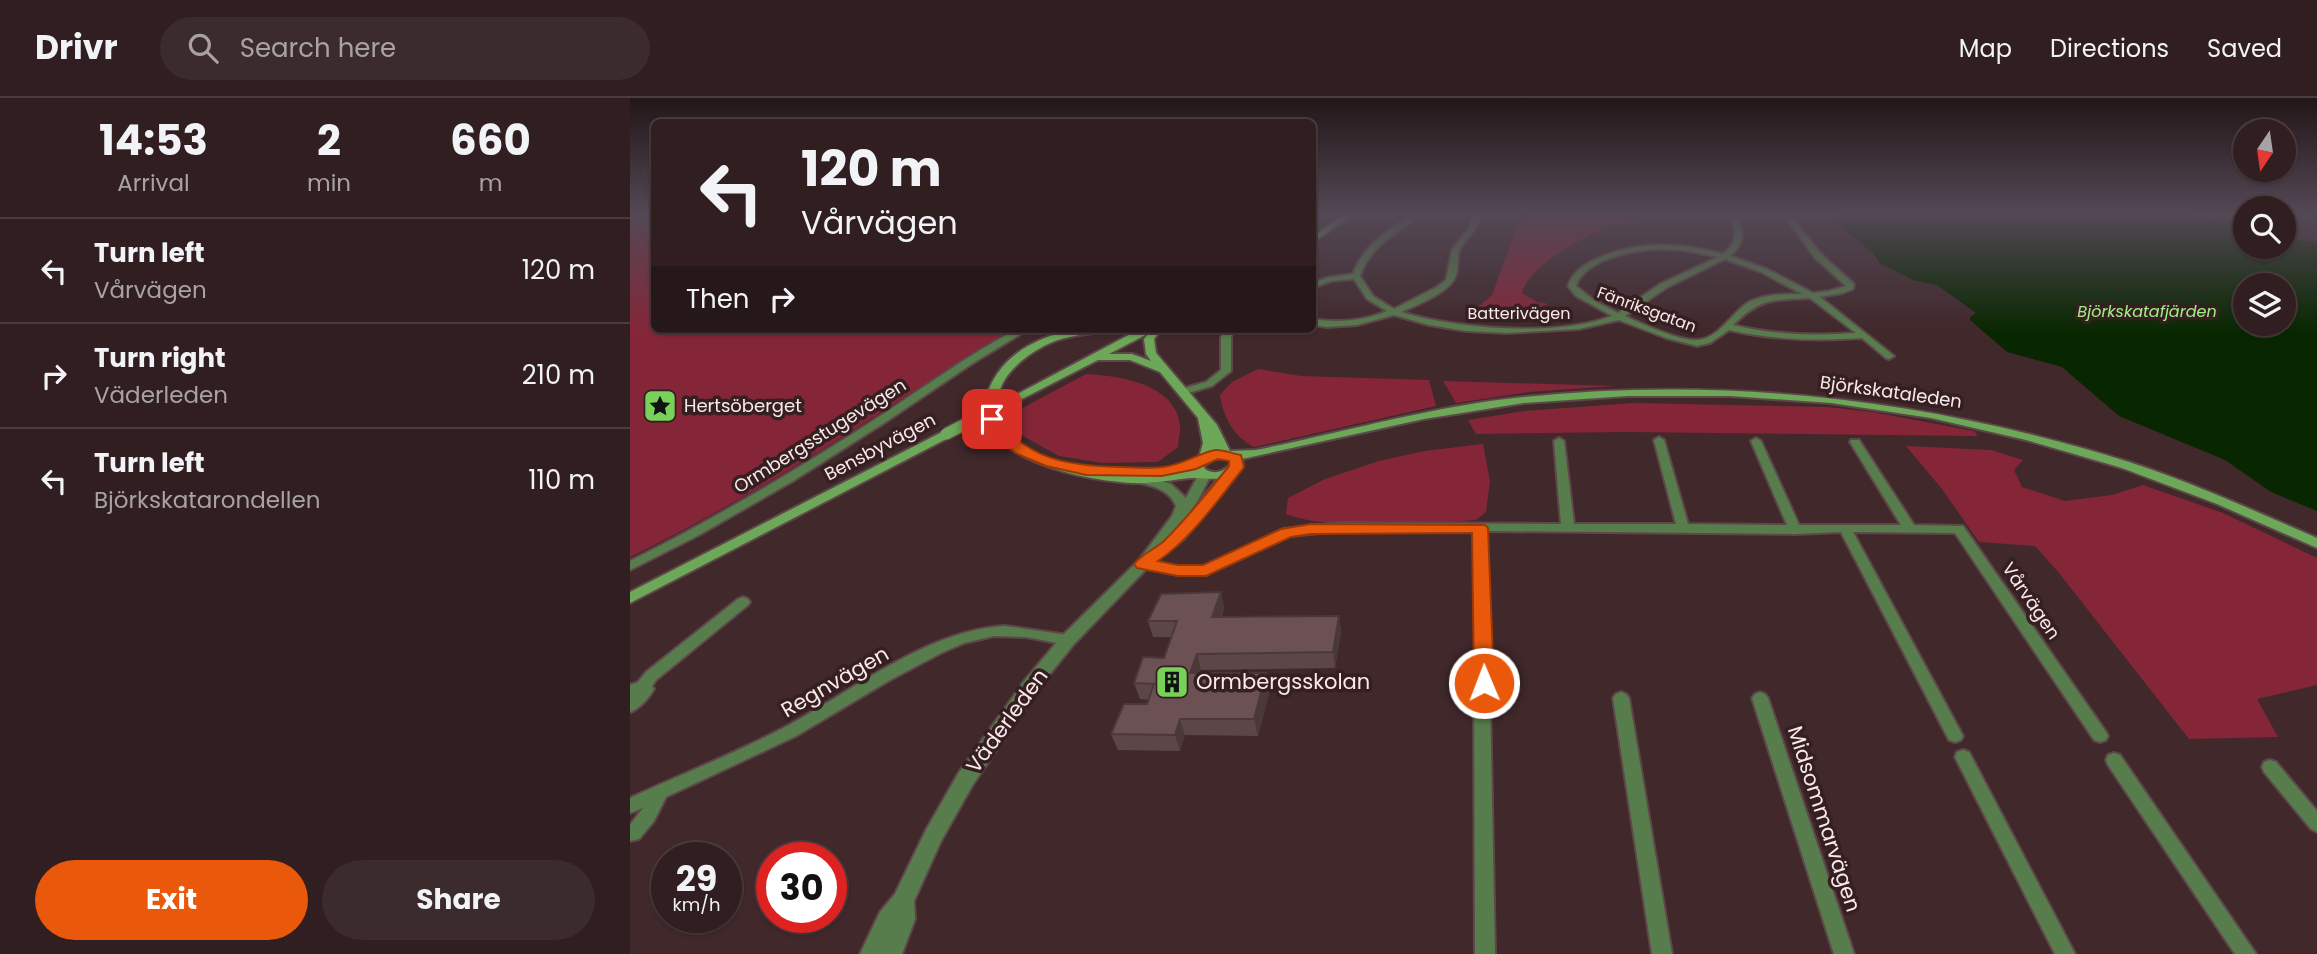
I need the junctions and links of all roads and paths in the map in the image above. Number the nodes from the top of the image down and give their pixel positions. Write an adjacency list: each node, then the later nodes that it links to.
1 (1369, 254): 8 (street)
2 (1455, 254): 11 (street)
3 (1613, 254): 12 (street, Fänriksgatan)
4 (1708, 254): 7 (street, Fänriksgatan)
5 (1727, 254): 7 (street)
6 (1816, 254): 10 (street)
7 (1724, 257): 10 (street, Fänriksgatan); 12 (street, Batterivägen)
8 (1356, 276): 9 (street); 11 (street, Batterivägen)
9 (1316, 284)
10 (1810, 294): 14 (street); 20 (street, Fänriksgatan)
11 (1393, 312): 12 (street, Batterivägen); 13 (street)
12 (1620, 316): 14 (street, Fänriksgatan)
13 (1316, 321)
14 (1729, 327): 20 (street)
15 (1018, 333): 45 (street, Ormbergsstugevägen)
16 (1080, 333): 22 (main road)
17 (1140, 333): 21 (main road, Bensbyvägen)
18 (1154, 333): 25 (main road)
19 (1228, 333): 26 (street)
20 (1863, 335): 23 (street, Fänriksgatan)
21 (1110, 349): 22 (main road); 24 (main road, Bensbyvägen)
22 (1026, 354): 34 (main road)
23 (1889, 356)
24 (1092, 359): 25 (main road); 46 (main road, Bensbyvägen, bridge)
25 (1164, 370): 26 (main road)
26 (1185, 391): 27 (main road)
27 (1204, 418): 32 (main road); 33 (main road, Väderleden)
28 (1659, 440): 39 (street)
29 (1559, 441): 38 (street)
30 (1756, 441): 41 (street)
31 (1855, 442): 40 (street)
32 (1230, 463): 33 (main road); 33 (main road); 43 (main road, Björkskataleden); 44 (street, Väderleden)
33 (1203, 467): 34 (main road); 35 (main road); 36 (street, Väderleden)
34 (1086, 471): 35 (main road)
35 (1141, 479): 36 (street)
36 (1179, 517): 44 (street, Väderleden)
37 (1480, 528): 38 (street, Vårvägen); 44 (street, Vårvägen); 65 (street)
38 (1568, 528): 39 (street, Vårvägen)
39 (1683, 529): 41 (street, Vårvägen)
40 (1910, 529): 42 (street, Vårvägen); 54 (street, Vårvägen)
41 (1795, 530): 42 (street, Vårvägen)
42 (1846, 530): 53 (street)
43 (2317, 543)
44 (1143, 564): 48 (street, Väderleden)
45 (630, 566)
46 (630, 598)
47 (743, 602): 49 (street)
48 (1068, 640): 58 (street, Regnvägen); 62 (street, Väderleden)
49 (636, 689): 52 (street)
50 (1621, 698): 66 (street)
51 (1760, 698): 67 (street, Midsommarvägen)
52 (630, 706)
53 (1955, 736)
54 (2100, 736)
55 (1963, 757): 68 (street)
56 (2114, 760): 69 (street)
57 (2270, 767): 60 (street)
58 (660, 792): 59 (street, Regnvägen); 61 (street)
59 (630, 806)
60 (2317, 824)
61 (633, 834)
62 (903, 901): 63 (street, Väderleden); 64 (street, Väderleden)
63 (872, 954)
64 (891, 954)
65 (1485, 954)
66 (1662, 954)
67 (1844, 954)
68 (2066, 954)
69 (2246, 954)

